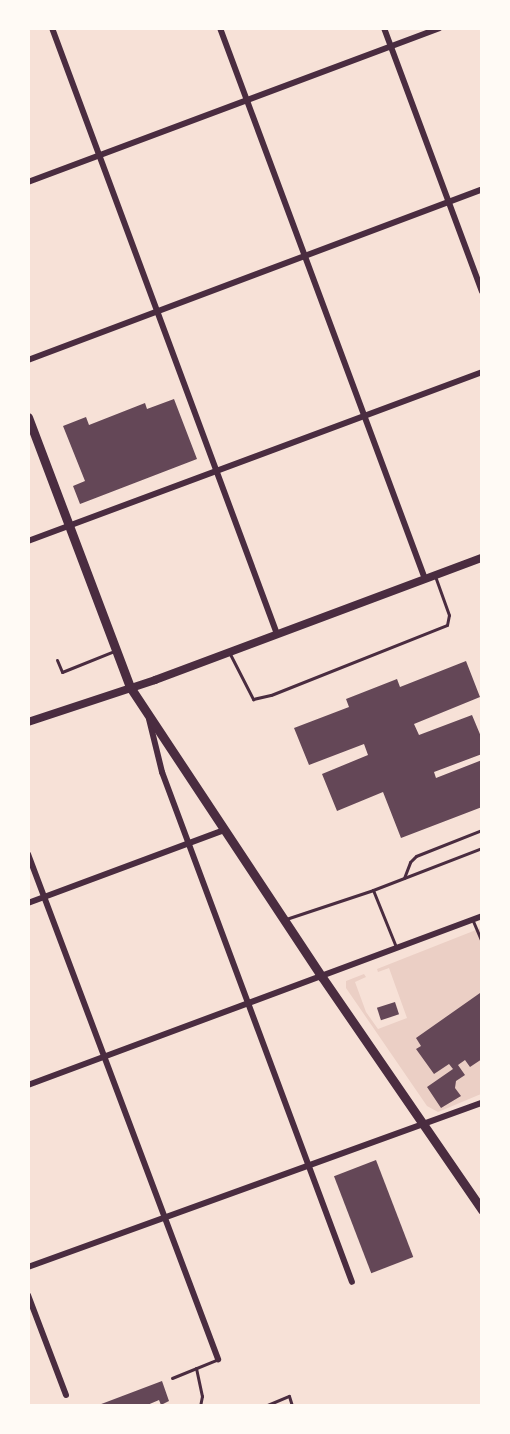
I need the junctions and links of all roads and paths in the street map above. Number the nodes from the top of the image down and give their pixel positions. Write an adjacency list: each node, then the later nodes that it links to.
1 (52, 28): 7 (street)
2 (220, 28): 6 (street)
3 (384, 28): 5 (street)
4 (439, 28): 5 (street)
5 (391, 46): 6 (street); 10 (street)
6 (247, 100): 7 (street); 11 (street)
7 (99, 155): 8 (street); 13 (street)
8 (28, 182)
9 (482, 189): 10 (street)
10 (448, 201): 11 (street); 12 (street)
11 (304, 256): 13 (street); 16 (street)
12 (482, 291)
13 (157, 311): 14 (street); 18 (street)
14 (28, 360)
15 (482, 372): 16 (street)
16 (364, 416): 18 (street); 23 (street)
17 (28, 417): 19 (main road)
18 (216, 471): 19 (street); 24 (street)
19 (70, 526): 20 (street); 25 (main road)
20 (28, 541)
21 (482, 558): 22 (street)
22 (435, 575): 23 (street); 26 (lane)
23 (425, 579): 24 (street)
24 (277, 634): 26 (street)
25 (116, 650): 27 (lane); 28 (main road)
26 (229, 652): 28 (street)
27 (57, 660)
28 (130, 687): 29 (main road); 30 (street)
29 (149, 716): 31 (main road); 33 (street)
30 (28, 722)
31 (224, 830): 33 (street); 42 (main road)
32 (482, 830): 36 (lane)
33 (189, 843): 38 (street); 46 (street)
34 (482, 848): 36 (lane)
35 (28, 854): 38 (street)
36 (404, 878): 37 (lane)
37 (373, 890): 42 (lane); 44 (lane)
38 (45, 897): 39 (street); 47 (street)
39 (28, 903)
40 (482, 916): 41 (street)
41 (472, 919): 43 (lane); 44 (street)
42 (283, 920): 45 (main road)
43 (482, 942)
44 (396, 948): 45 (street)
45 (322, 977): 46 (street); 50 (main road)
46 (249, 1003): 47 (street); 51 (street)
47 (104, 1058): 48 (street); 53 (street)
48 (28, 1085)
49 (482, 1103): 50 (street)
50 (425, 1124): 51 (street); 52 (main road)
51 (309, 1164): 53 (street); 55 (street)
52 (482, 1210)
53 (164, 1217): 54 (street); 57 (street)
54 (28, 1267)
55 (352, 1282)
56 (28, 1295): 60 (street)
57 (218, 1359): 58 (lane)
58 (196, 1368): 59 (lane); 61 (lane)
59 (172, 1378)
60 (66, 1395)
61 (200, 1406)
62 (265, 1406): 63 (lane)
63 (292, 1406)

